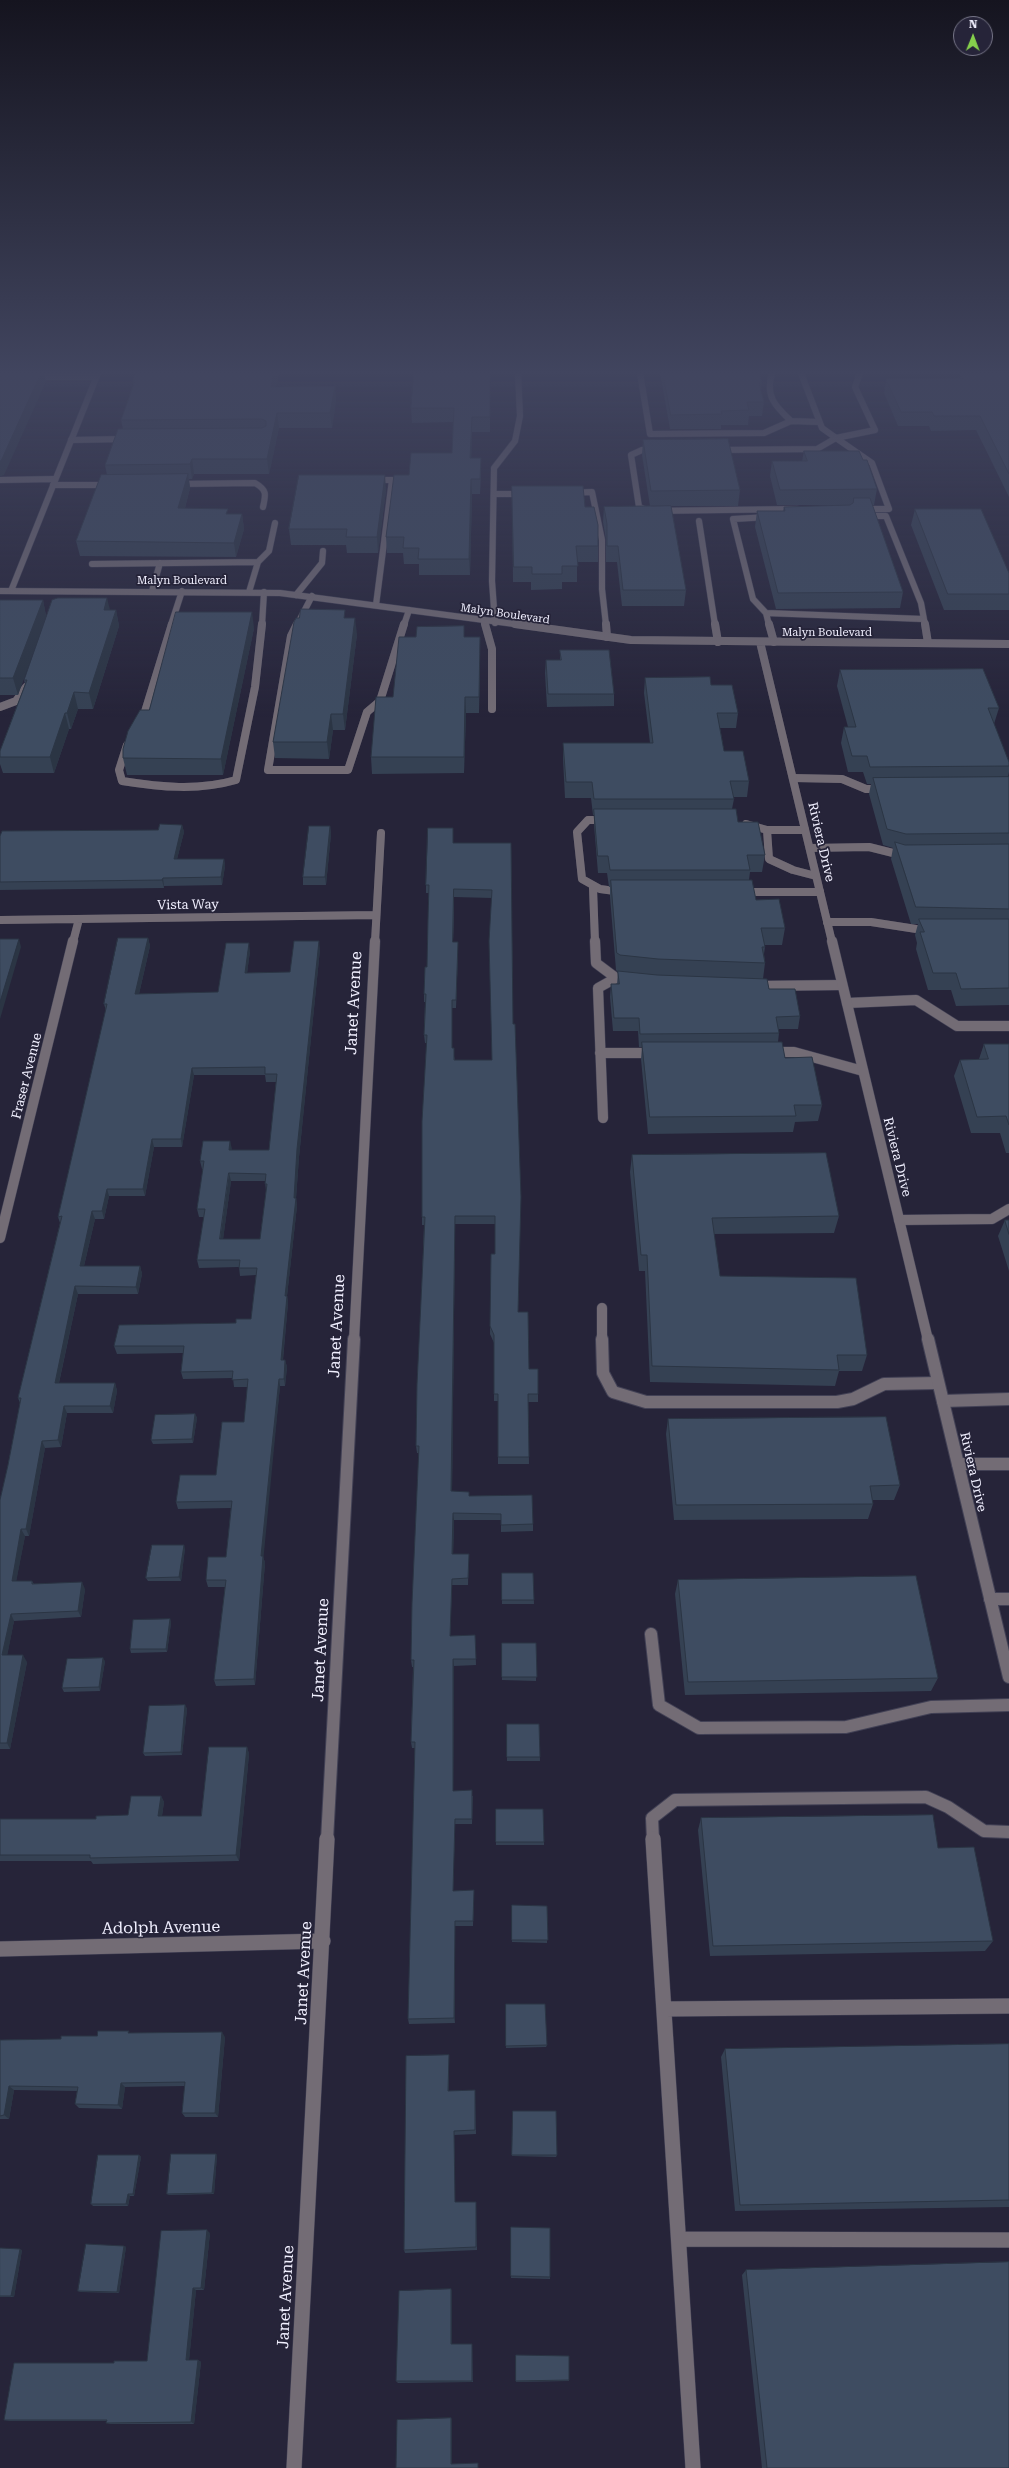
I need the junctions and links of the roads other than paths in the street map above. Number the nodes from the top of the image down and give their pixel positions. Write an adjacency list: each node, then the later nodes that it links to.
1 (52, 488): 20 (street)
2 (264, 488): 10 (street)
3 (391, 488): 27 (street)
4 (494, 488): 9 (street)
5 (636, 488): 11 (street)
6 (881, 488): 30 (street)
7 (536, 493): 9 (street)
8 (564, 493): 33 (street)
9 (494, 494): 32 (street)
10 (263, 507)
11 (801, 509)
12 (803, 516): 29 (street)
13 (699, 521): 34 (street)
14 (275, 523): 16 (street)
15 (323, 551): 25 (street)
16 (258, 562): 17 (street); 23 (street)
17 (160, 563): 18 (street); 21 (street)
18 (92, 564)
19 (0, 591): 20 (street, Malyn Boulevard)
20 (11, 591): 21 (street, Malyn Boulevard)
21 (152, 591): 22 (street, Malyn Boulevard)
22 (182, 592): 23 (street, Malyn Boulevard); 24 (street)
23 (249, 592): 24 (street, Malyn Boulevard)
24 (264, 592): 25 (street, Malyn Boulevard)
25 (296, 595): 26 (street, Malyn Boulevard)
26 (312, 596): 27 (street, Malyn Boulevard); 28 (street)
27 (376, 605): 28 (street, Malyn Boulevard)
28 (409, 610): 31 (street, Malyn Boulevard)
29 (766, 613): 30 (street); 36 (street)
30 (923, 619): 37 (street)
31 (484, 621): 32 (street, Malyn Boulevard); 41 (street)
32 (495, 623): 33 (street, Malyn Boulevard)
33 (607, 637): 34 (street, Malyn Boulevard)
34 (718, 642): 35 (street, Malyn Boulevard)
35 (760, 642): 36 (street, Malyn Boulevard); 42 (street, Riviera Drive)
36 (774, 642): 37 (street, Malyn Boulevard)
37 (928, 643): 38 (street, Malyn Boulevard)
38 (1009, 644)
39 (29, 677): 40 (street)
40 (0, 707)
41 (492, 709)
42 (793, 778): 43 (street); 47 (street, Riviera Drive)
43 (890, 789)
44 (618, 820): 52 (street)
45 (740, 822): 46 (street)
46 (767, 830): 47 (street); 51 (street)
47 (805, 830): 49 (street, Riviera Drive)
48 (380, 833): 56 (street, Janet Avenue)
49 (810, 848): 50 (street); 51 (street, Riviera Drive)
50 (916, 856)
51 (816, 876): 55 (street, Riviera Drive)
52 (593, 888): 53 (street); 61 (street)
53 (632, 892)
54 (734, 892): 55 (street)
55 (820, 892): 59 (street, Riviera Drive)
56 (376, 915): 57 (street, Vista Way); 88 (street, Janet Avenue)
57 (79, 919): 58 (street, Vista Way); 74 (street, Fraser Avenue)
58 (0, 920)
59 (827, 922): 60 (street); 64 (street, Riviera Drive)
60 (935, 931)
61 (616, 978): 62 (street); 68 (street)
62 (640, 980)
63 (743, 985): 64 (street)
64 (842, 985): 65 (street, Riviera Drive)
65 (847, 1003): 66 (street); 70 (street, Riviera Drive)
66 (1009, 1026)
67 (763, 1052): 70 (street)
68 (600, 1053): 69 (street); 71 (street)
69 (662, 1053)
70 (863, 1072): 73 (street, Riviera Drive)
71 (603, 1118)
72 (1009, 1209): 73 (street)
73 (899, 1220): 76 (street, Riviera Drive)
74 (0, 1238)
75 (602, 1308): 76 (street)
76 (938, 1382): 78 (street, Riviera Drive)
77 (1009, 1399): 78 (street)
78 (943, 1401): 79 (street, Riviera Drive)
79 (958, 1464): 80 (street); 81 (street, Riviera Drive)
80 (1009, 1464)
81 (990, 1599): 82 (street); 84 (street, Riviera Drive)
82 (1009, 1599)
83 (651, 1634): 86 (street)
84 (1007, 1657): 85 (street, Riviera Drive)
85 (1009, 1678)
86 (1009, 1705)
87 (1009, 1832): 91 (street)
88 (323, 1941): 89 (street, Adolph Avenue); 94 (street, Janet Avenue)
89 (0, 1948)
90 (1009, 2006): 91 (street)
91 (664, 2009): 92 (street)
92 (679, 2239): 93 (street); 95 (street)
93 (1009, 2240)
94 (294, 2468)
95 (693, 2468)

